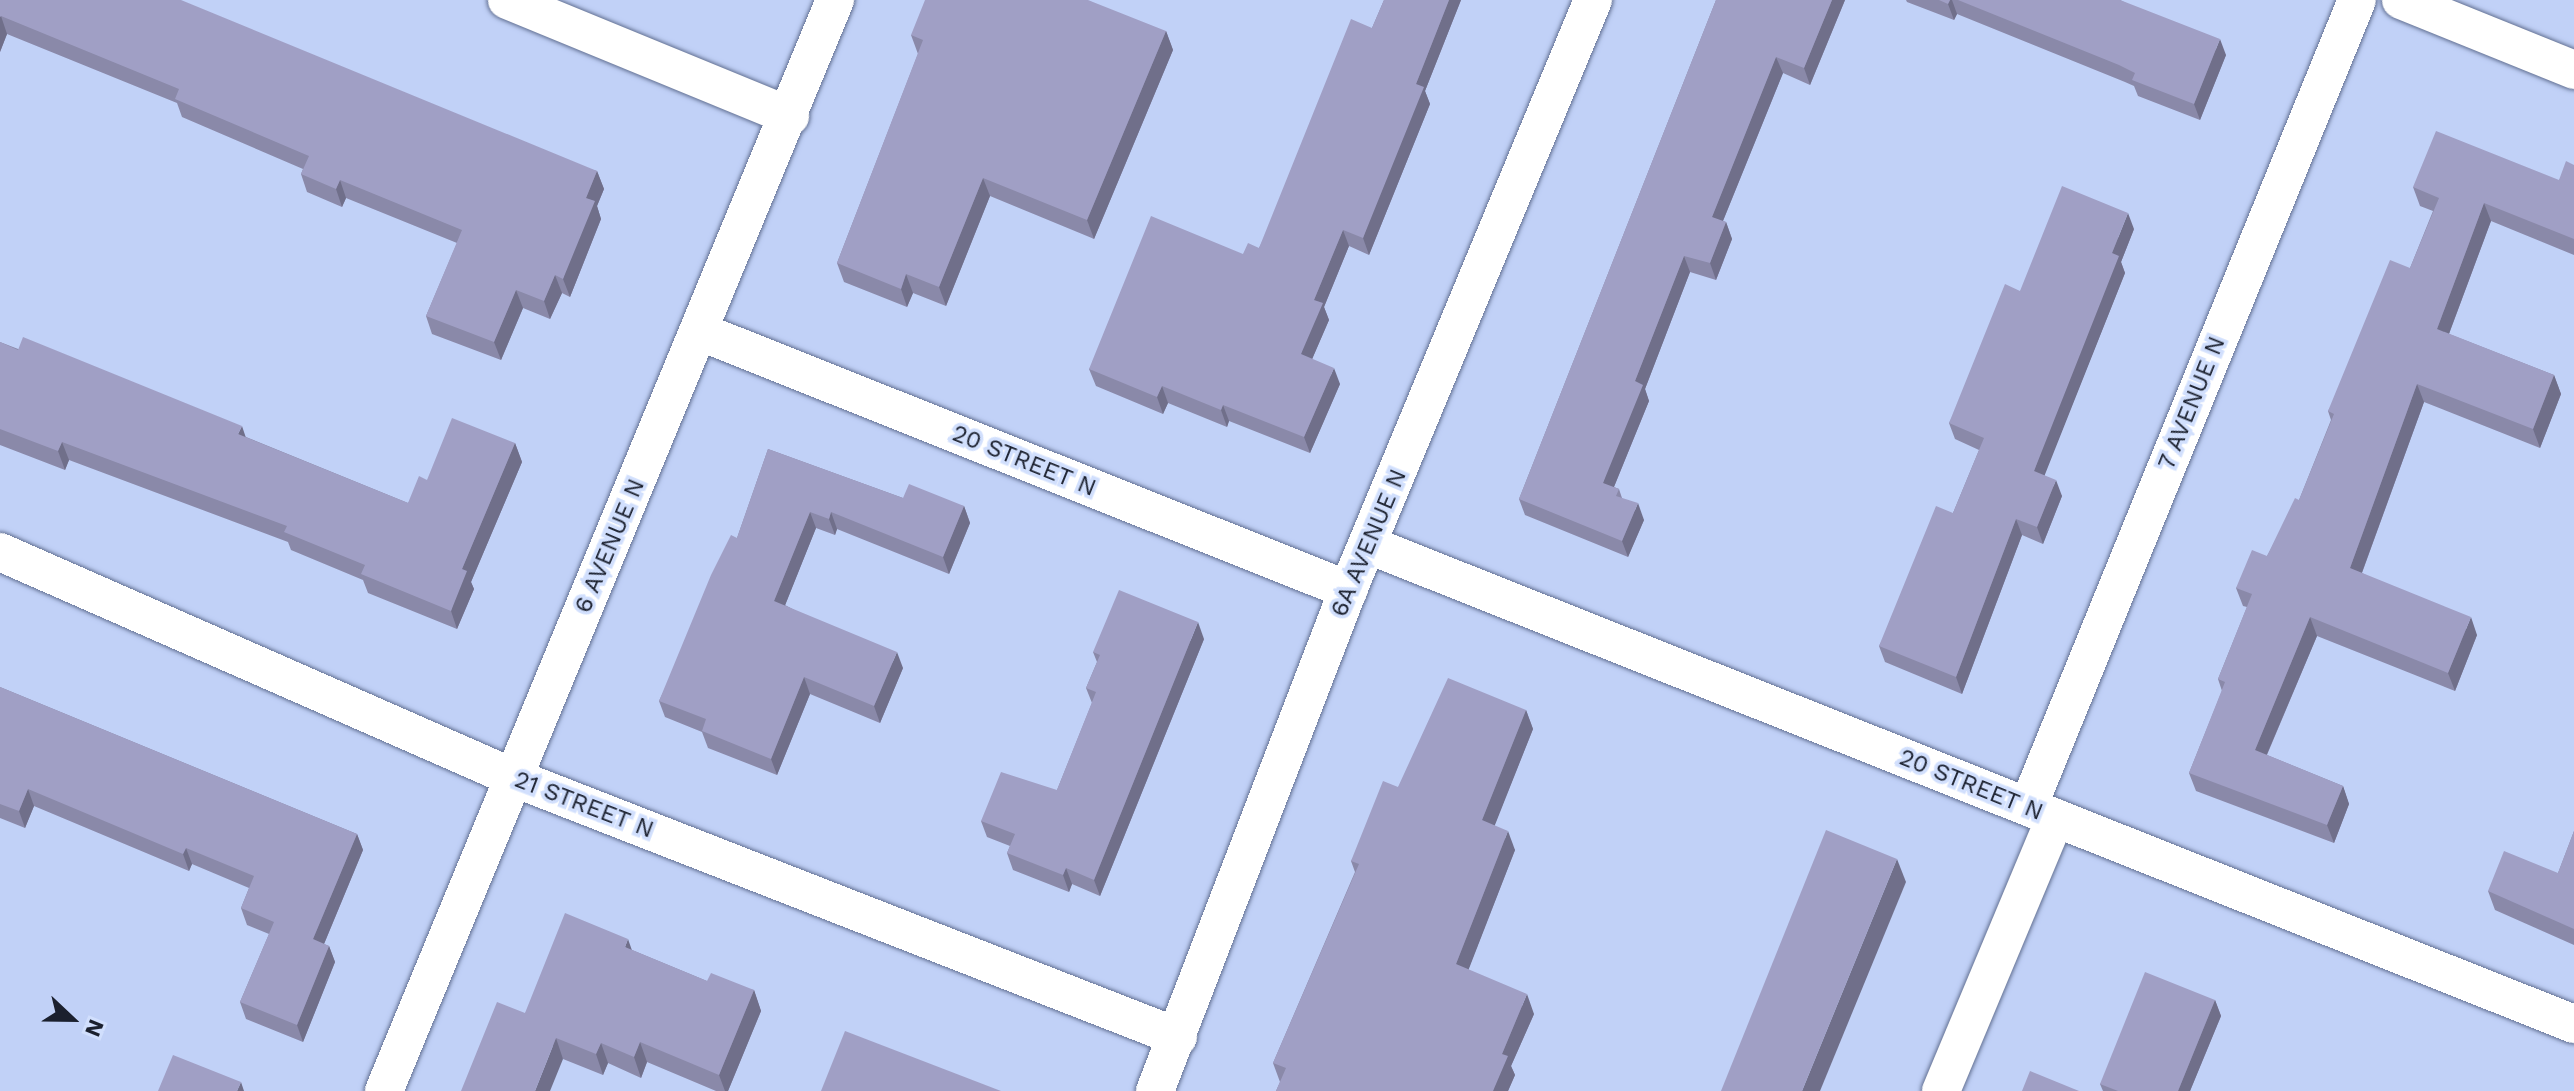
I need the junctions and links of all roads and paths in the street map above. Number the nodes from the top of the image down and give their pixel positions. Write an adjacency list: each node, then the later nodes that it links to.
1 (507, 0): 7 (street)
2 (835, 0): 7 (street, 6 AVENUE N)
3 (1593, 0): 9 (street, 6A AVENUE N)
4 (2357, 0): 13 (street, 7 AVENUE N)
5 (2401, 0): 6 (street)
6 (2574, 70)
7 (790, 116): 8 (street, 6 AVENUE N)
8 (701, 332): 11 (street, 20 STREET N); 12 (street, 6 AVENUE N)
9 (1369, 545): 11 (street, 6A AVENUE N); 13 (street, 20 STREET N)
10 (0, 552): 12 (street, 21 STREET N)
11 (1348, 590): 15 (street, 6A AVENUE N)
12 (512, 777): 15 (street, 21 STREET N); 16 (street, 6 AVENUE N)
13 (2041, 812): 14 (street, 20 STREET N); 18 (street, 7 AVENUE N)
14 (2574, 1024)
15 (1178, 1037): 17 (street, 6A AVENUE N)
16 (384, 1091)
17 (1155, 1091)
18 (1941, 1091)

